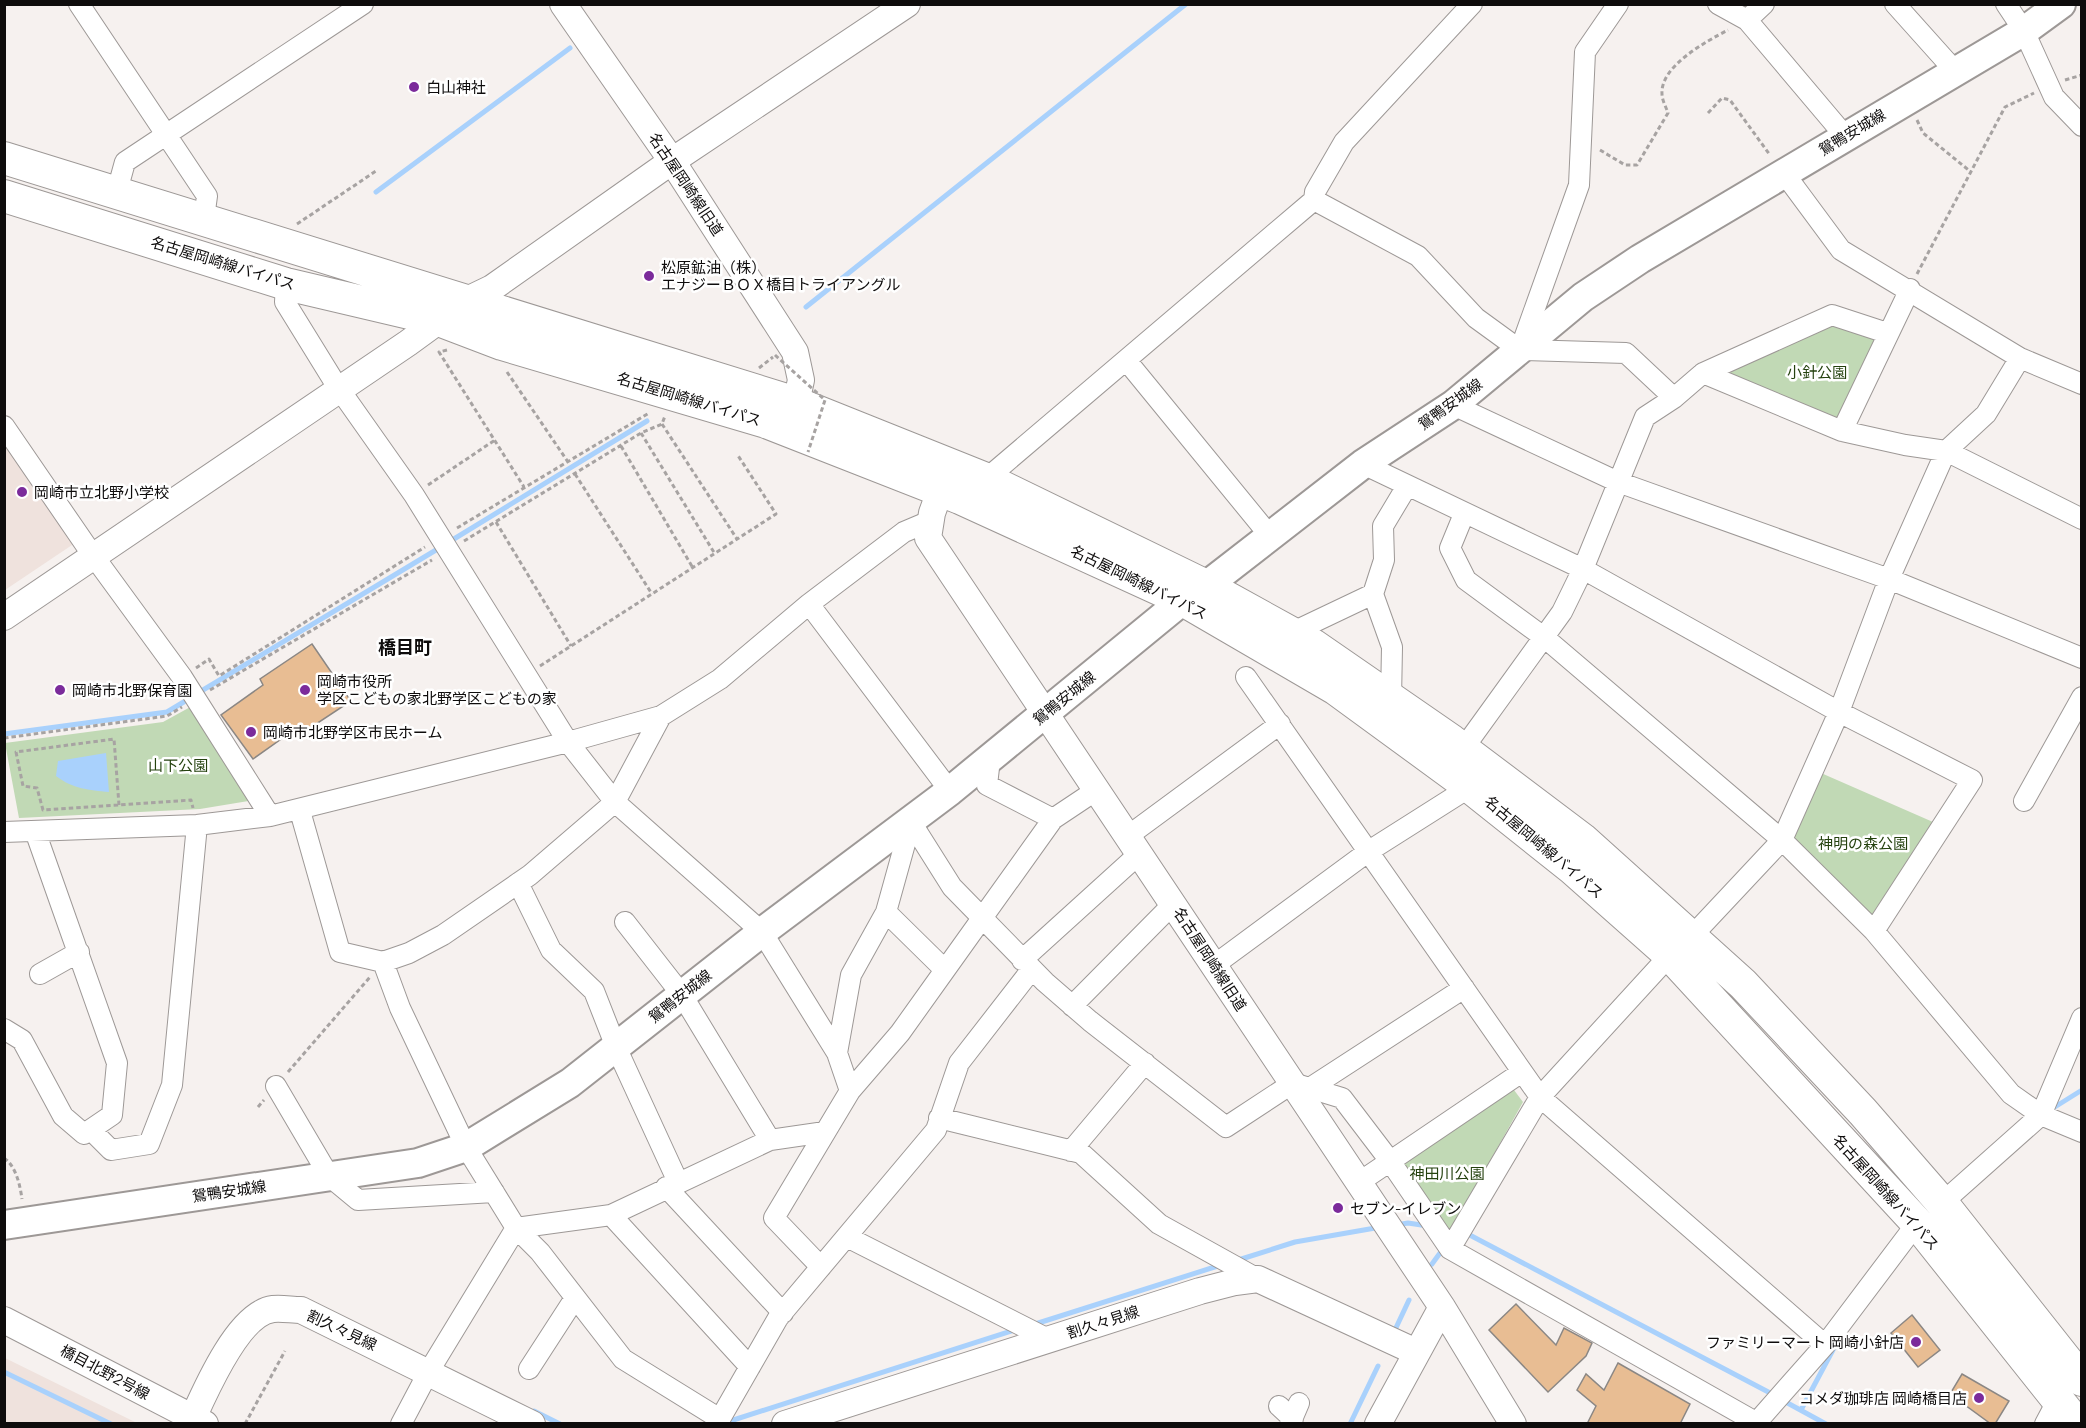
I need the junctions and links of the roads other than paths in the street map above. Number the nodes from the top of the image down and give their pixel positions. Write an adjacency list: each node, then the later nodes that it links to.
1 (79, 4): 16 (street)
2 (363, 4): 16 (street)
3 (563, 4): 19 (street, 名古屋岡崎線旧道)
4 (907, 4): 19 (street)
5 (1472, 4): 23 (street)
6 (1618, 4): 30 (street)
7 (1718, 4): 12 (street)
8 (1764, 4): 12 (street)
9 (1895, 4): 14 (street)
10 (2006, 4): 13 (street)
11 (2061, 4): 13 (main road, 鴛鴨安城線)
12 (1747, 20): 17 (street)
13 (2024, 31): 14 (main road, 鴛鴨安城線); 15 (street)
14 (1955, 71): 17 (main road, 鴛鴨安城線)
15 (2082, 126)
16 (166, 134): 21 (street); 24 (street)
17 (1845, 136): 20 (main road, 鴛鴨安城線)
18 (4, 158): 21 (main road, 名古屋岡崎線バイパス)
19 (672, 161): 27 (street); 37 (street, 名古屋岡崎線旧道)
20 (1784, 173): 26 (street); 30 (main road, 鴛鴨安城線)
21 (117, 191): 24 (main road, 名古屋岡崎線バイパス)
22 (4, 196): 25 (main road, 名古屋岡崎線バイパス)
23 (1314, 200): 30 (street); 32 (street)
24 (204, 218): 27 (main road, 名古屋岡崎線バイパス)
25 (286, 284): 28 (main road, 名古屋岡崎線バイパス); 35 (street)
26 (1910, 289): 29 (street); 31 (street)
27 (467, 300): 28 (street); 37 (main road, 名古屋岡崎線バイパス)
28 (439, 320): 35 (street); 46 (main road, 名古屋岡崎線バイパス)
29 (1887, 333): 33 (street); 40 (street)
30 (1520, 350): 36 (street); 38 (main road, 鴛鴨安城線)
31 (2020, 358): 34 (street); 41 (street)
32 (1126, 360): 43 (street); 50 (street)
33 (1703, 374): 36 (street); 40 (street)
34 (2082, 384)
35 (340, 390): 51 (street); 68 (street)
36 (1674, 398): 44 (street)
37 (796, 403): 43 (main road, 名古屋岡崎線バイパス)
38 (1453, 405): 42 (main road, 鴛鴨安城線); 44 (street)
39 (4, 426): 51 (street)
40 (1842, 431): 41 (street)
41 (1946, 451): 48 (street); 53 (street)
42 (1363, 464): 45 (street); 50 (main road, 鴛鴨安城線)
43 (986, 479): 54 (main road, 名古屋岡崎線バイパス)
44 (1618, 482): 52 (street); 53 (street)
45 (1407, 486): 47 (street); 55 (street)
46 (940, 491): 49 (street, 名古屋岡崎線旧道); 54 (main road, 名古屋岡崎線バイパス)
47 (1464, 514): 52 (street); 59 (street)
48 (2082, 519)
49 (930, 521): 56 (street); 65 (street, 名古屋岡崎線旧道)
50 (1270, 536): 54 (main road, 鴛鴨安城線)
51 (94, 556): 57 (street); 77 (street)
52 (1583, 569): 59 (street); 64 (street)
53 (1889, 579): 60 (street); 64 (street)
54 (1195, 593): 58 (main road, 名古屋岡崎線バイパス); 65 (main road, 鴛鴨安城線); 71 (main road, 名古屋岡崎線バイパス)
55 (1372, 594): 58 (street); 63 (street)
56 (809, 604): 66 (street); 73 (street)
57 (4, 617)
58 (1291, 633): 63 (main road, 名古屋岡崎線バイパス)
59 (1545, 638): 69 (street); 83 (street)
60 (2082, 658)
61 (1246, 677): 67 (street)
62 (2082, 697): 74 (street)
63 (1391, 699): 69 (main road, 名古屋岡崎線バイパス)
64 (1839, 712): 83 (street); 91 (street)
65 (1046, 714): 70 (main road, 鴛鴨安城線); 72 (street, 名古屋岡崎線旧道)
66 (661, 716): 68 (street); 75 (street)
67 (1280, 724): 84 (street); 85 (street)
68 (568, 742): 75 (street); 76 (street)
69 (1463, 749): 93 (main road, 名古屋岡崎線バイパス)
70 (990, 759): 73 (main road, 鴛鴨安城線); 78 (street)
71 (1470, 787): 85 (street); 93 (main road, 名古屋岡崎線バイパス)
72 (1098, 789): 78 (street); 84 (street, 名古屋岡崎線旧道)
73 (950, 791): 79 (main road, 鴛鴨安城線)
74 (2024, 801)
75 (615, 802): 86 (street); 92 (street)
76 (300, 811): 77 (street); 95 (street)
77 (270, 816): 80 (street)
78 (1053, 819): 89 (street)
79 (911, 822): 88 (street); 89 (street); 92 (main road, 鴛鴨安城線)
80 (197, 825): 81 (street); 115 (street)
81 (35, 831): 82 (street); 94 (street)
82 (4, 832)
83 (1782, 840): 91 (street); 93 (street)
84 (1134, 845): 87 (street, 名古屋岡崎線旧道); 96 (street)
85 (1369, 851): 97 (street); 100 (street)
86 (518, 883): 95 (street); 105 (street)
87 (1174, 903): 97 (street, 名古屋岡崎線旧道); 102 (street)
88 (886, 912): 98 (street); 106 (street)
89 (981, 919): 96 (street); 98 (street)
90 (625, 922): 101 (street)
91 (1874, 931): 113 (street)
92 (762, 932): 101 (main road, 鴛鴨安城線); 106 (street)
93 (1681, 946): 112 (street); 126 (main road, 名古屋岡崎線バイパス); 129 (main road, 名古屋岡崎線バイパス)
94 (79, 952): 99 (street); 115 (street)
95 (383, 962): 119 (street)
96 (1027, 964): 102 (street); 114 (street)
97 (1214, 966): 110 (street, 名古屋岡崎線旧道)
98 (945, 970): 111 (street)
99 (40, 974)
100 (1464, 988): 108 (street); 110 (street)
101 (682, 995): 105 (main road, 鴛鴨安城線); 118 (street)
102 (1072, 1006): 107 (street)
103 (2082, 1018): 113 (street)
104 (4, 1029): 115 (street)
105 (616, 1047): 119 (main road, 鴛鴨安城線); 124 (street)
106 (837, 1053): 111 (street)
107 (1145, 1063): 110 (street); 120 (street)
108 (1522, 1072): 112 (street); 121 (street)
109 (276, 1086): 122 (street)
110 (1302, 1086): 121 (street); 123 (street, 名古屋岡崎線旧道)
111 (849, 1091): 116 (street)
112 (1540, 1097): 132 (street); 140 (street)
113 (2042, 1115): 117 (street); 126 (street)
114 (939, 1118): 120 (street); 131 (street)
115 (91, 1130)
116 (825, 1132): 118 (street); 133 (street)
117 (2082, 1132)
118 (770, 1140): 124 (street)
119 (466, 1147): 122 (main road, 鴛鴨安城線); 125 (street)
120 (1071, 1151): 134 (street)
121 (1390, 1161): 123 (street); 132 (street)
122 (329, 1176): 125 (street); 128 (main road, 鴛鴨安城線)
123 (1358, 1183): 136 (street, 名古屋岡崎線旧道)
124 (672, 1185): 127 (street); 137 (street)
125 (494, 1192): 130 (street)
126 (1942, 1203): 145 (main road, 名古屋岡崎線バイパス)
127 (611, 1215): 130 (street); 142 (street)
128 (15, 1223)
129 (1917, 1223): 140 (street); 145 (main road, 名古屋岡崎線バイパス)
130 (516, 1228): 135 (street); 144 (street)
131 (847, 1236): 133 (street); 139 (street)
132 (1450, 1249): 148 (street)
133 (821, 1267): 137 (street)
134 (1258, 1279): 139 (street, 割久々見線); 141 (street)
135 (575, 1298): 143 (street); 147 (street)
136 (1442, 1307): 141 (street); 153 (street, 名古屋岡崎線旧道)
137 (783, 1313): 142 (street)
138 (4, 1320): 146 (street, 橋目北野2号線)
139 (1048, 1339): 151 (street, 割久々見線)
140 (1825, 1345): 148 (street)
141 (1416, 1352): 152 (street)
142 (750, 1367): 147 (street)
143 (529, 1370)
144 (429, 1371): 146 (street, 割久々見線); 149 (street); 150 (street, 割久々見線)
145 (2068, 1386): 154 (main road, 名古屋岡崎線バイパス)
146 (199, 1421)
147 (720, 1421)
148 (1758, 1423)
149 (401, 1424)
150 (532, 1424)
151 (785, 1424)
152 (1378, 1424)
153 (1513, 1424)
154 (2077, 1424)

